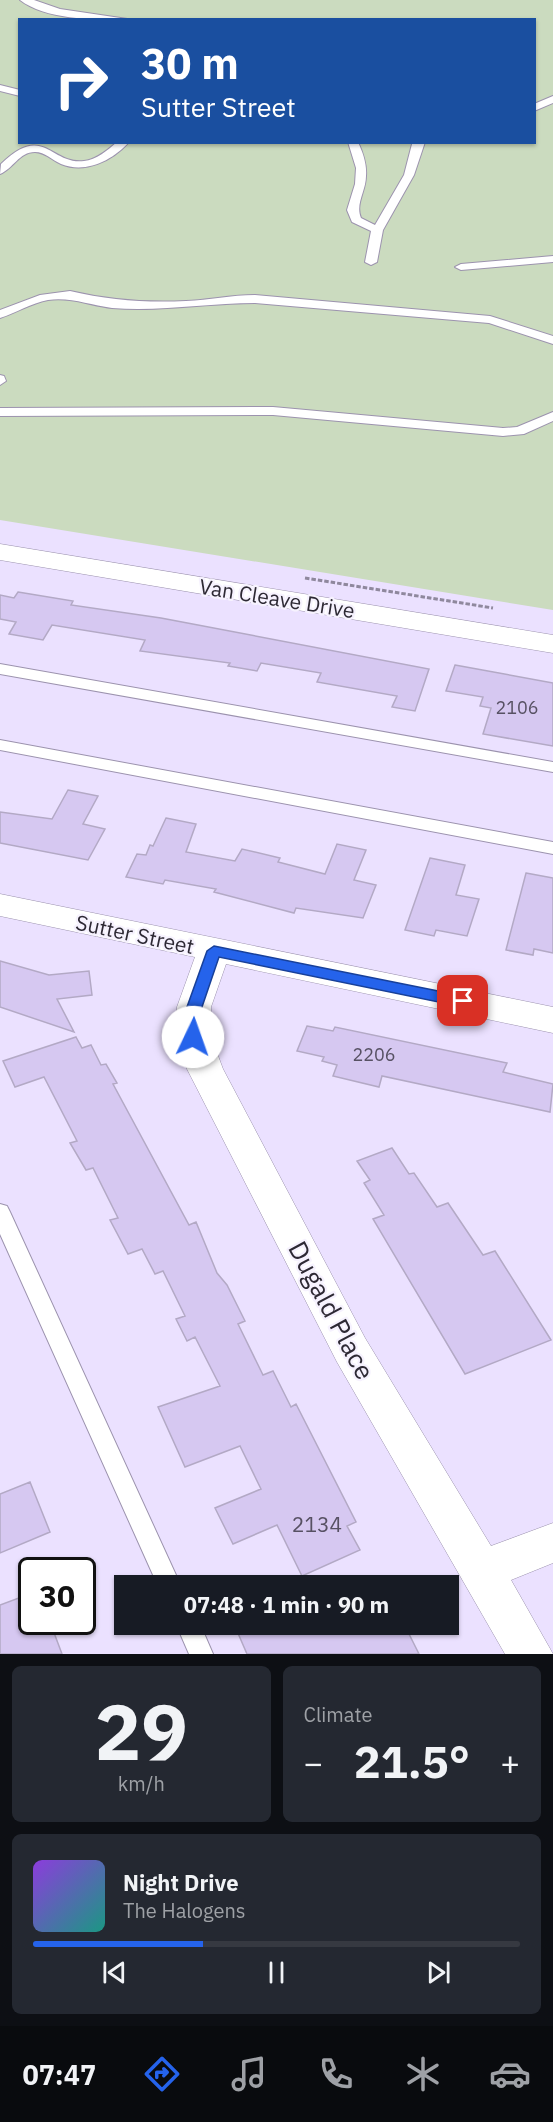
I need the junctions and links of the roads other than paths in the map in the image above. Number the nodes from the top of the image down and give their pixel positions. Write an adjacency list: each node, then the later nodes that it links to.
1 (25, 0): 2 (lane)
2 (112, 18)
3 (0, 88): 4 (lane)
4 (18, 92)
5 (553, 99): 6 (lane)
6 (536, 107)
7 (121, 144): 10 (lane)
8 (355, 144): 11 (lane)
9 (417, 144): 11 (lane)
10 (0, 171)
11 (377, 230): 13 (lane)
12 (553, 259): 14 (lane)
13 (371, 262)
14 (461, 267)
15 (0, 314): 16 (lane)
16 (553, 340)
17 (0, 412): 18 (lane)
18 (553, 416)
19 (0, 552): 20 (street, Van Cleave Drive)
20 (553, 644)
21 (0, 669): 23 (lane)
22 (0, 745): 24 (lane)
23 (553, 767)
24 (553, 848)
25 (0, 905): 26 (street, Sutter Street)
26 (214, 951): 27 (street, Sutter Street); 30 (street, Dugald Place)
27 (553, 1020)
28 (0, 1212): 31 (lane)
29 (553, 1543): 30 (street)
30 (481, 1571): 34 (street, Dugald Place)
31 (165, 1575)
32 (193, 1635): 33 (lane)
33 (201, 1654)
34 (530, 1654)

